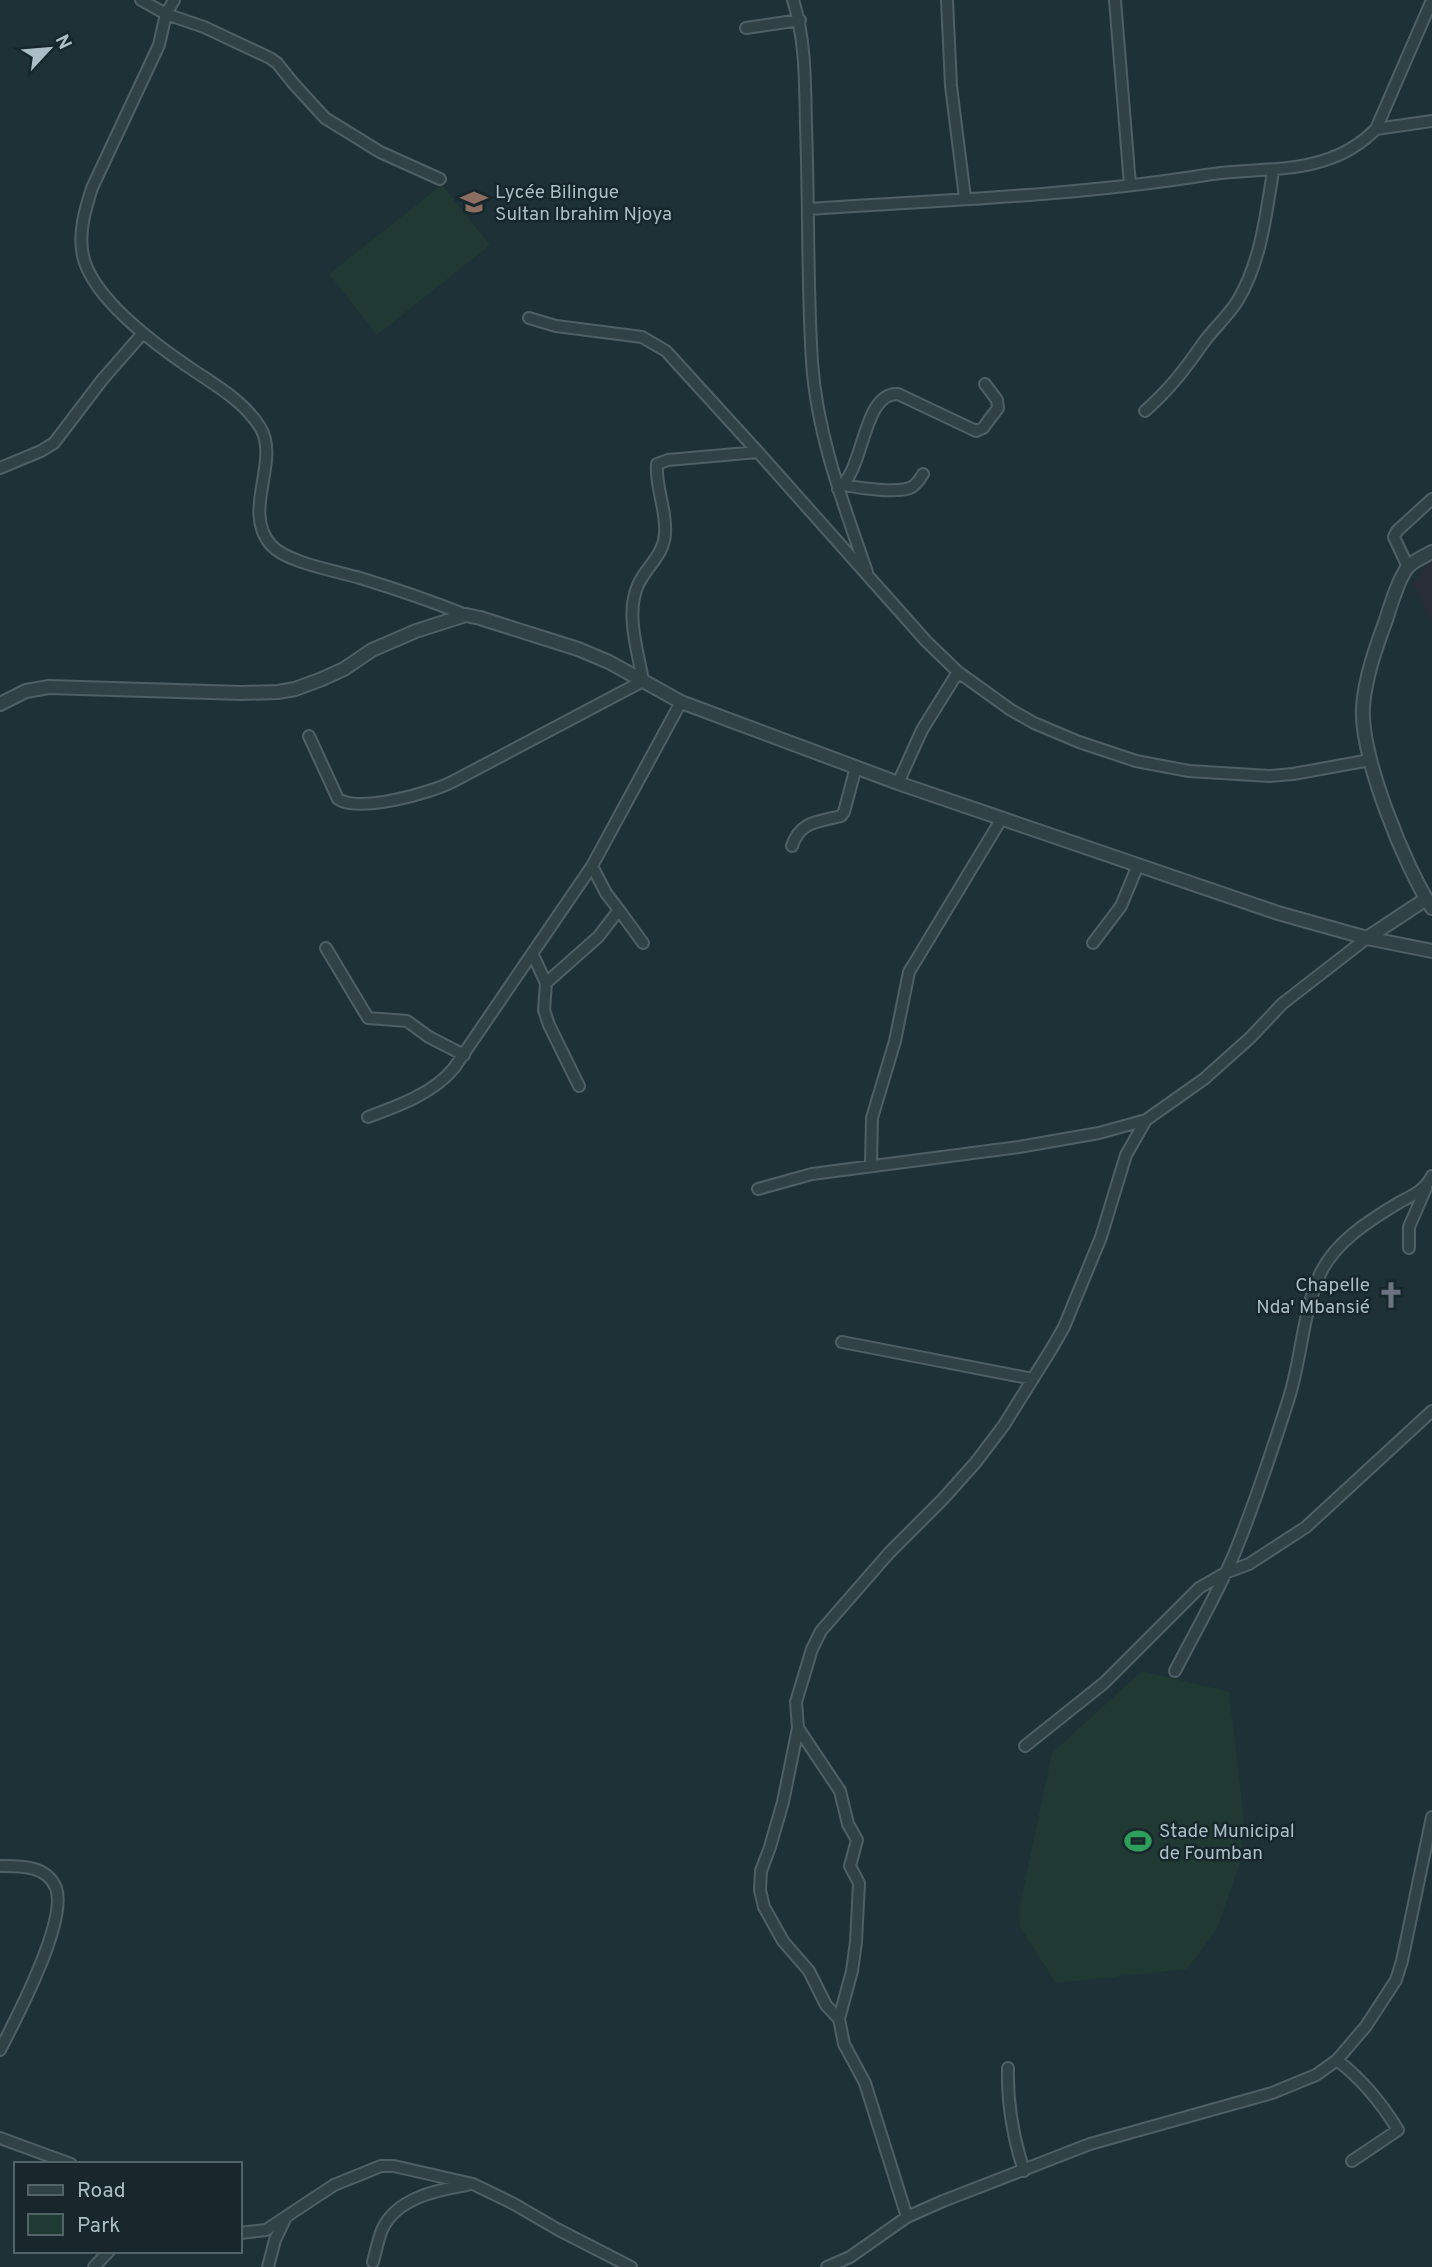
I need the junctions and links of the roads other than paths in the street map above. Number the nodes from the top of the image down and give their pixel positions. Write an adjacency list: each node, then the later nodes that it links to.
1 (141, 0): 7 (street)
2 (174, 0): 7 (street)
3 (793, 0): 8 (street)
4 (947, 0): 15 (street)
5 (1115, 0): 14 (street)
6 (1432, 0): 11 (street)
7 (166, 13): 13 (street); 18 (street)
8 (800, 20): 9 (street); 16 (street)
9 (746, 28)
10 (1432, 121): 11 (street)
11 (1376, 129): 12 (street)
12 (1273, 171): 14 (street); 20 (street)
13 (440, 178)
14 (1130, 185): 15 (street)
15 (965, 198): 16 (street)
16 (809, 209): 24 (street)
17 (529, 318): 21 (street)
18 (144, 333): 22 (street); 29 (street)
19 (985, 384): 24 (street)
20 (1145, 411)
21 (758, 452): 28 (street); 31 (street)
22 (0, 468)
23 (923, 474): 24 (street)
24 (841, 487): 28 (street)
25 (1432, 499): 27 (street)
26 (1432, 552): 27 (street)
27 (1408, 567): 35 (street)
28 (869, 577): 30 (street)
29 (466, 615): 31 (street); 33 (street)
30 (958, 672): 35 (street); 37 (street)
31 (643, 681): 32 (street); 34 (street)
32 (681, 702): 36 (street); 41 (street)
33 (0, 704)
34 (309, 736)
35 (1370, 760): 42 (street)
36 (856, 767): 37 (street); 39 (street)
37 (898, 783): 38 (street)
38 (1002, 818): 40 (street); 55 (street)
39 (792, 846)
40 (1138, 865): 44 (street); 46 (street)
41 (592, 866): 43 (street); 49 (street)
42 (1429, 904): 44 (street)
43 (619, 910): 45 (street); 50 (street)
44 (1367, 938): 48 (street); 54 (street)
45 (643, 943)
46 (1093, 943)
47 (326, 948): 51 (street)
48 (1432, 951)
49 (533, 955): 50 (street); 51 (street)
50 (546, 983): 52 (street)
51 (464, 1055): 53 (street)
52 (579, 1086)
53 (368, 1118)
54 (1146, 1120): 55 (street); 61 (street)
55 (871, 1164): 58 (street)
56 (1432, 1176): 57 (street)
57 (1426, 1188): 59 (street); 63 (street)
58 (758, 1189)
59 (1409, 1248)
60 (842, 1342): 61 (street)
61 (1033, 1379): 65 (street)
62 (1432, 1411): 63 (street)
63 (1225, 1573): 64 (street); 66 (street)
64 (1175, 1671)
65 (798, 1728): 69 (street); 69 (street)
66 (1025, 1746)
67 (1432, 1817): 72 (street)
68 (0, 1866): 70 (street)
69 (839, 2019): 79 (street)
70 (4, 2033): 71 (street)
71 (0, 2050)
72 (1337, 2060): 75 (street); 77 (street)
73 (1008, 2068): 77 (street)
74 (0, 2138): 76 (street)
75 (1352, 2161)
76 (66, 2162)
77 (1024, 2171): 79 (street)
78 (473, 2184): 80 (street); 83 (street); 86 (street)
79 (907, 2217): 87 (street)
80 (285, 2219): 81 (street); 85 (street)
81 (242, 2233)
82 (106, 2253): 84 (street)
83 (373, 2262)
84 (94, 2267)
85 (268, 2267)
86 (631, 2267)
87 (827, 2267)

